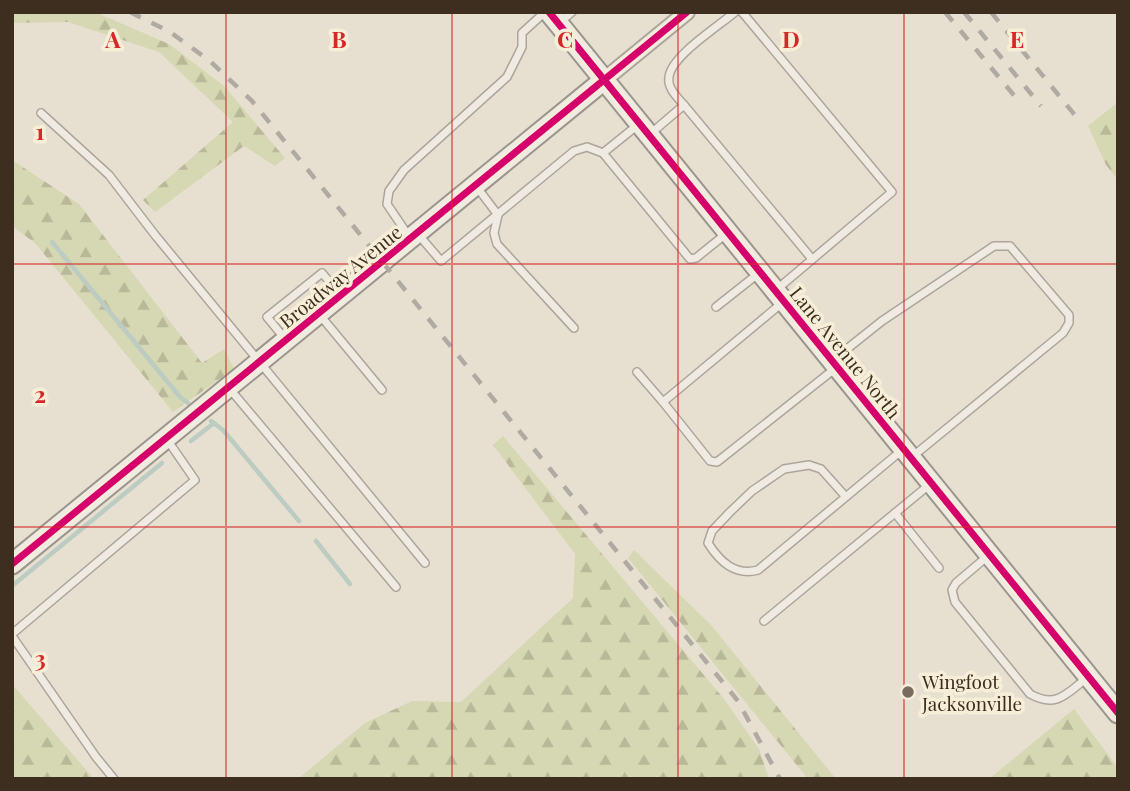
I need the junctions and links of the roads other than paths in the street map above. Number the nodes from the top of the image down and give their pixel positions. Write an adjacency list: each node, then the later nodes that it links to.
1 (735, 12): 6 (lane)
2 (742, 12): 14 (lane)
3 (556, 15): 5 (main road, Lane Avenue North); 13 (lane)
4 (679, 15): 5 (street, Broadway Avenue)
5 (604, 80): 8 (main road, Lane Avenue North); 10 (main road, Broadway Avenue)
6 (684, 105): 8 (lane); 14 (lane)
7 (41, 113): 22 (lane)
8 (644, 129): 9 (lane); 12 (main road, Lane Avenue North)
9 (603, 153): 11 (lane); 12 (lane)
10 (475, 186): 11 (lane); 13 (main road, Broadway Avenue)
11 (498, 215): 13 (lane); 20 (lane)
12 (728, 233): 15 (main road, Lane Avenue North)
13 (414, 236): 16 (main road, Broadway Avenue)
14 (812, 259): 17 (lane)
15 (760, 272): 17 (main road, Lane Avenue North); 18 (lane)
16 (341, 295): 19 (main road, Broadway Avenue); 21 (lane)
17 (780, 296): 23 (main road, Lane Avenue North); 27 (lane)
18 (716, 307)
19 (319, 314): 21 (main road, Broadway Avenue); 26 (lane)
20 (574, 328)
21 (286, 341): 22 (main road, Broadway Avenue)
22 (259, 362): 25 (main road, Broadway Avenue); 34 (lane)
23 (835, 363): 27 (lane); 29 (main road, Lane Avenue North); 29 (lane)
24 (637, 372): 27 (lane)
25 (229, 387): 28 (main road, Broadway Avenue); 37 (lane)
26 (382, 390)
27 (663, 402)
28 (166, 438): 35 (main road, Broadway Avenue); 39 (lane)
29 (908, 453): 30 (main road, Lane Avenue North); 31 (lane)
30 (932, 482): 32 (lane); 33 (main road, Lane Avenue North)
31 (846, 497): 31 (lane)
32 (895, 513): 36 (lane); 38 (lane)
33 (990, 555): 40 (main road, Lane Avenue North); 40 (lane)
34 (425, 563)
35 (12, 565)
36 (939, 568)
37 (396, 587)
38 (764, 621)
39 (12, 635): 42 (lane)
40 (1088, 676): 41 (main road, Lane Avenue North)
41 (1115, 705)
42 (114, 779)

